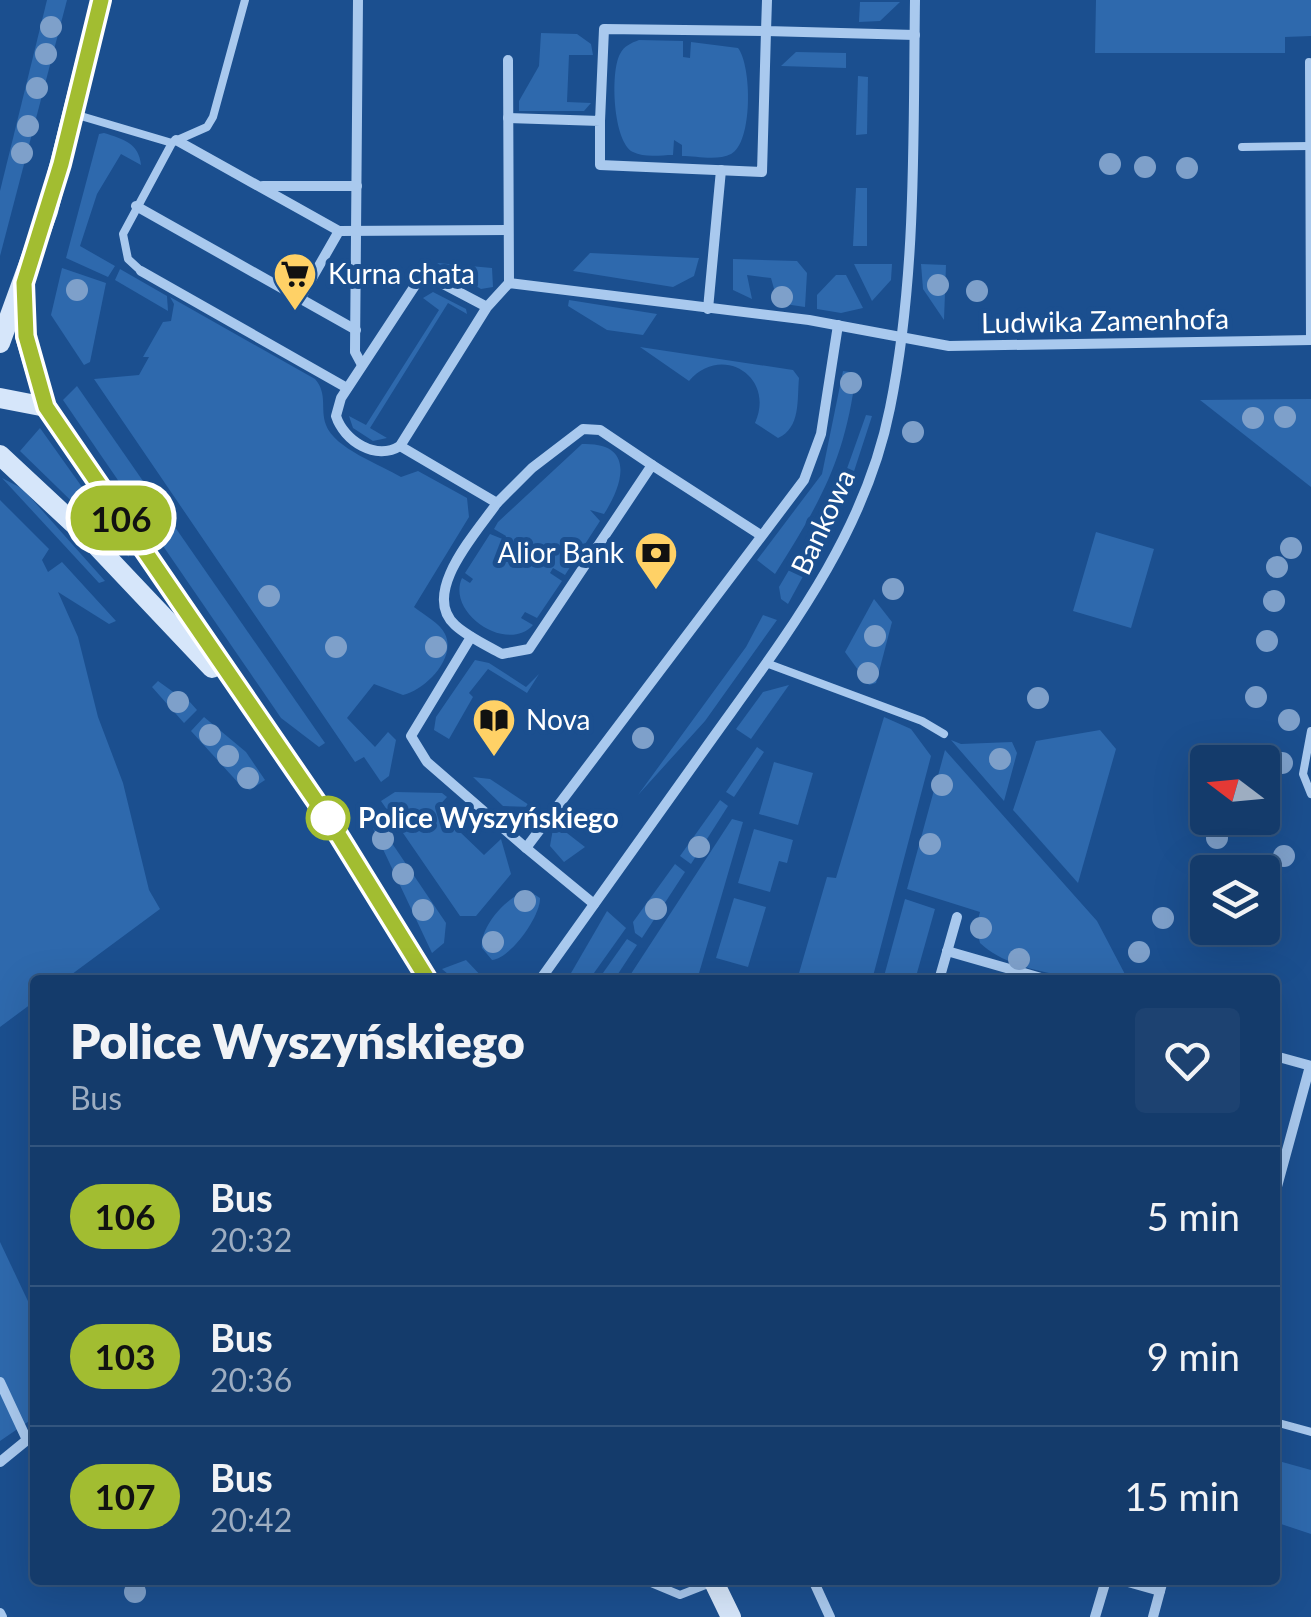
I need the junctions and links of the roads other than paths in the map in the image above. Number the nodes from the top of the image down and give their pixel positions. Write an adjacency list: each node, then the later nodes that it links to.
1 (101, 0): 10 (street)
2 (245, 0): 13 (lane)
3 (358, 0): 18 (street)
4 (767, 0): 6 (street)
5 (916, 0): 7 (street, Bankowa)
6 (766, 31): 7 (street); 12 (street); 16 (street)
7 (915, 36): 31 (street, Bankowa)
8 (508, 60): 11 (street)
9 (1310, 62): 14 (lane)
10 (74, 114): 13 (lane); 24 (street)
11 (508, 118): 12 (street); 21 (street)
12 (600, 121): 16 (street)
13 (174, 142): 17 (street); 19 (lane)
14 (1310, 146): 15 (lane); 32 (lane)
15 (1242, 148)
16 (721, 170): 28 (street)
17 (258, 186): 18 (street); 22 (street)
18 (357, 186): 20 (street)
19 (136, 206): 23 (lane); 26 (street)
20 (357, 230): 21 (street); 22 (street); 30 (street)
21 (508, 230): 25 (street)
22 (339, 231): 26 (street)
23 (140, 271): 35 (street)
24 (24, 283): 33 (street); 37 (street)
25 (509, 283): 27 (street); 28 (street, Ludwika Zamenhofa)
26 (300, 299): 30 (street)
27 (487, 308): 34 (street); 38 (street)
28 (708, 309): 29 (street, Ludwika Zamenhofa)
29 (838, 325): 31 (street, Ludwika Zamenhofa); 42 (street)
30 (356, 330): 34 (street)
31 (901, 336): 32 (street, Ludwika Zamenhofa); 44 (street, Bankowa)
32 (1310, 340)
33 (0, 342)
34 (362, 365): 35 (street)
35 (347, 388): 38 (street)
36 (0, 398): 37 (street)
37 (46, 407): 45 (street)
38 (400, 446): 41 (street)
39 (0, 455): 45 (street)
40 (652, 465): 41 (street); 42 (street); 43 (street)
41 (497, 504): 43 (street)
42 (759, 534): 49 (street)
43 (471, 636): 49 (street)
44 (766, 664): 47 (lane); 50 (street, Bankowa)
45 (258, 716): 53 (street)
46 (1311, 731): 48 (lane)
47 (944, 734)
48 (1311, 794)
49 (526, 848): 50 (street)
50 (594, 904): 54 (street, Bankowa)
51 (957, 917): 52 (street)
52 (947, 951): 55 (street); 56 (street)
53 (425, 975)
54 (544, 975)
55 (940, 975)
56 (1031, 975)
57 (1280, 1057): 58 (street)
58 (1310, 1066): 59 (street)
59 (1280, 1176)
60 (0, 1382): 63 (street)
61 (1280, 1423): 62 (lane)
62 (1311, 1432)
63 (0, 1462)
64 (656, 1585): 65 (lane)
65 (704, 1585)
66 (715, 1585): 70 (street)
67 (815, 1585): 71 (street)
68 (1105, 1585): 72 (street)
69 (1162, 1585): 73 (street)
70 (731, 1617)
71 (830, 1617)
72 (1095, 1617)
73 (1153, 1617)

